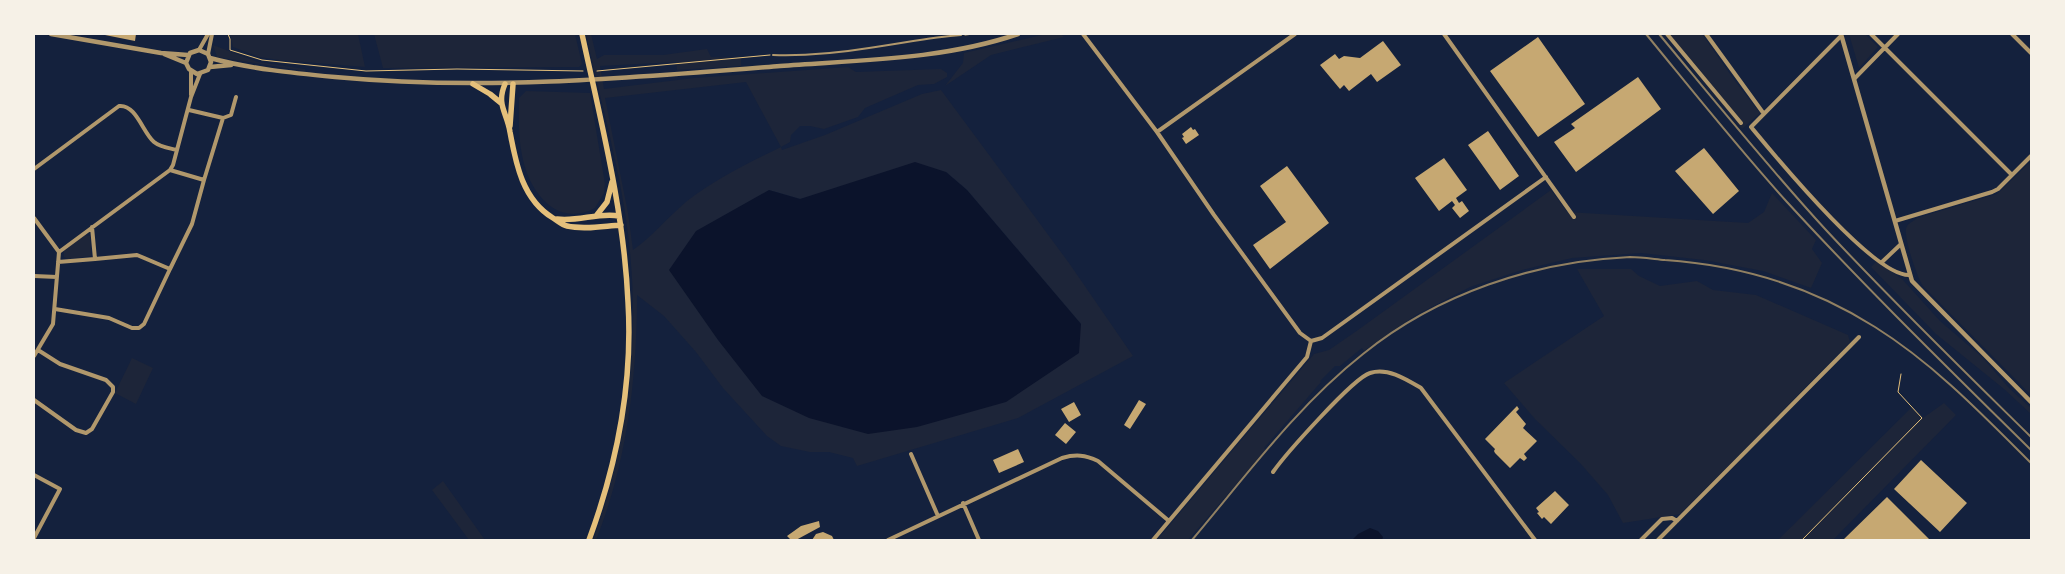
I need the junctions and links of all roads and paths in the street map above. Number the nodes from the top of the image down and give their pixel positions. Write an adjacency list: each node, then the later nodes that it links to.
1 (51, 34): 22 (street)
2 (208, 34): 21 (street)
3 (212, 34): 26 (street)
4 (228, 34): 32 (path)
5 (582, 34): 54 (main road)
6 (974, 34): 17 (path)
7 (1018, 34): 37 (street)
8 (1083, 34): 19 (street)
9 (1088, 34): 19 (street)
10 (1295, 34): 46 (street)
11 (1444, 34): 52 (street)
12 (1667, 34): 44 (street)
13 (1706, 34): 42 (street)
14 (1871, 34): 20 (street)
15 (1898, 34): 20 (street)
16 (2012, 34): 23 (street)
17 (961, 35): 25 (lane)
18 (1841, 35): 34 (street); 42 (street)
19 (1089, 41): 46 (street)
20 (1884, 47): 34 (street); 51 (street)
21 (199, 50): 24 (street); 26 (street)
22 (161, 53): 24 (street); 27 (street)
23 (2031, 53)
24 (188, 55): 27 (street)
25 (773, 55): 30 (path)
26 (209, 56): 28 (street); 29 (street)
27 (186, 63): 31 (street)
28 (235, 65): 29 (street); 35 (street)
29 (210, 66): 33 (street)
30 (614, 70)
31 (191, 72): 33 (street); 39 (street)
32 (573, 72)
33 (200, 74): 39 (street)
34 (1854, 78): 60 (street)
35 (473, 84): 36 (street); 40 (main road)
36 (504, 84): 37 (street); 40 (main road)
37 (513, 84): 45 (main road)
38 (236, 97): 43 (street)
39 (191, 98): 41 (street)
40 (501, 103): 45 (main road)
41 (189, 110): 43 (street); 47 (street)
42 (1764, 114): 67 (street)
43 (223, 118): 53 (street)
44 (1741, 123)
45 (510, 128): 59 (main road)
46 (1158, 132): 74 (street)
47 (177, 150): 49 (street); 50 (street)
48 (2031, 156): 51 (street)
49 (34, 169)
50 (170, 170): 53 (street); 62 (street)
51 (2012, 176): 60 (street)
52 (1546, 177): 57 (street); 74 (street)
53 (204, 180): 68 (street)
54 (613, 180): 55 (main road); 56 (main road)
55 (595, 216): 56 (main road); 59 (main road)
56 (619, 216): 61 (main road)
57 (1574, 217)
58 (34, 218): 64 (street)
59 (554, 219): 61 (main road)
60 (1895, 221): 63 (street)
61 (621, 225): 88 (main road)
62 (92, 227): 64 (street); 65 (street)
63 (1901, 244): 67 (street); 69 (street)
64 (59, 252): 66 (street)
65 (95, 259): 66 (street); 68 (street)
66 (58, 262): 71 (street)
67 (1882, 262): 69 (street)
68 (170, 269): 72 (street)
69 (1910, 275): 79 (street)
70 (34, 276): 71 (street)
71 (57, 277): 72 (street)
72 (55, 309): 75 (street)
73 (1859, 337): 86 (street)
74 (1311, 341): 85 (street)
75 (38, 350): 76 (street); 78 (street)
76 (34, 356)
77 (1901, 374): 95 (path)
78 (34, 400)
79 (2031, 402)
80 (911, 454): 84 (street)
81 (1273, 472): 92 (street)
82 (34, 474): 87 (street)
83 (963, 503): 84 (street); 85 (street); 90 (street)
84 (938, 516): 89 (street)
85 (1169, 521): 91 (street)
86 (1677, 521): 93 (street); 94 (street)
87 (34, 538)
88 (589, 540)
89 (888, 540)
90 (979, 540)
91 (1153, 540)
92 (1535, 540)
93 (1641, 540)
94 (1658, 540)
95 (1802, 540)

